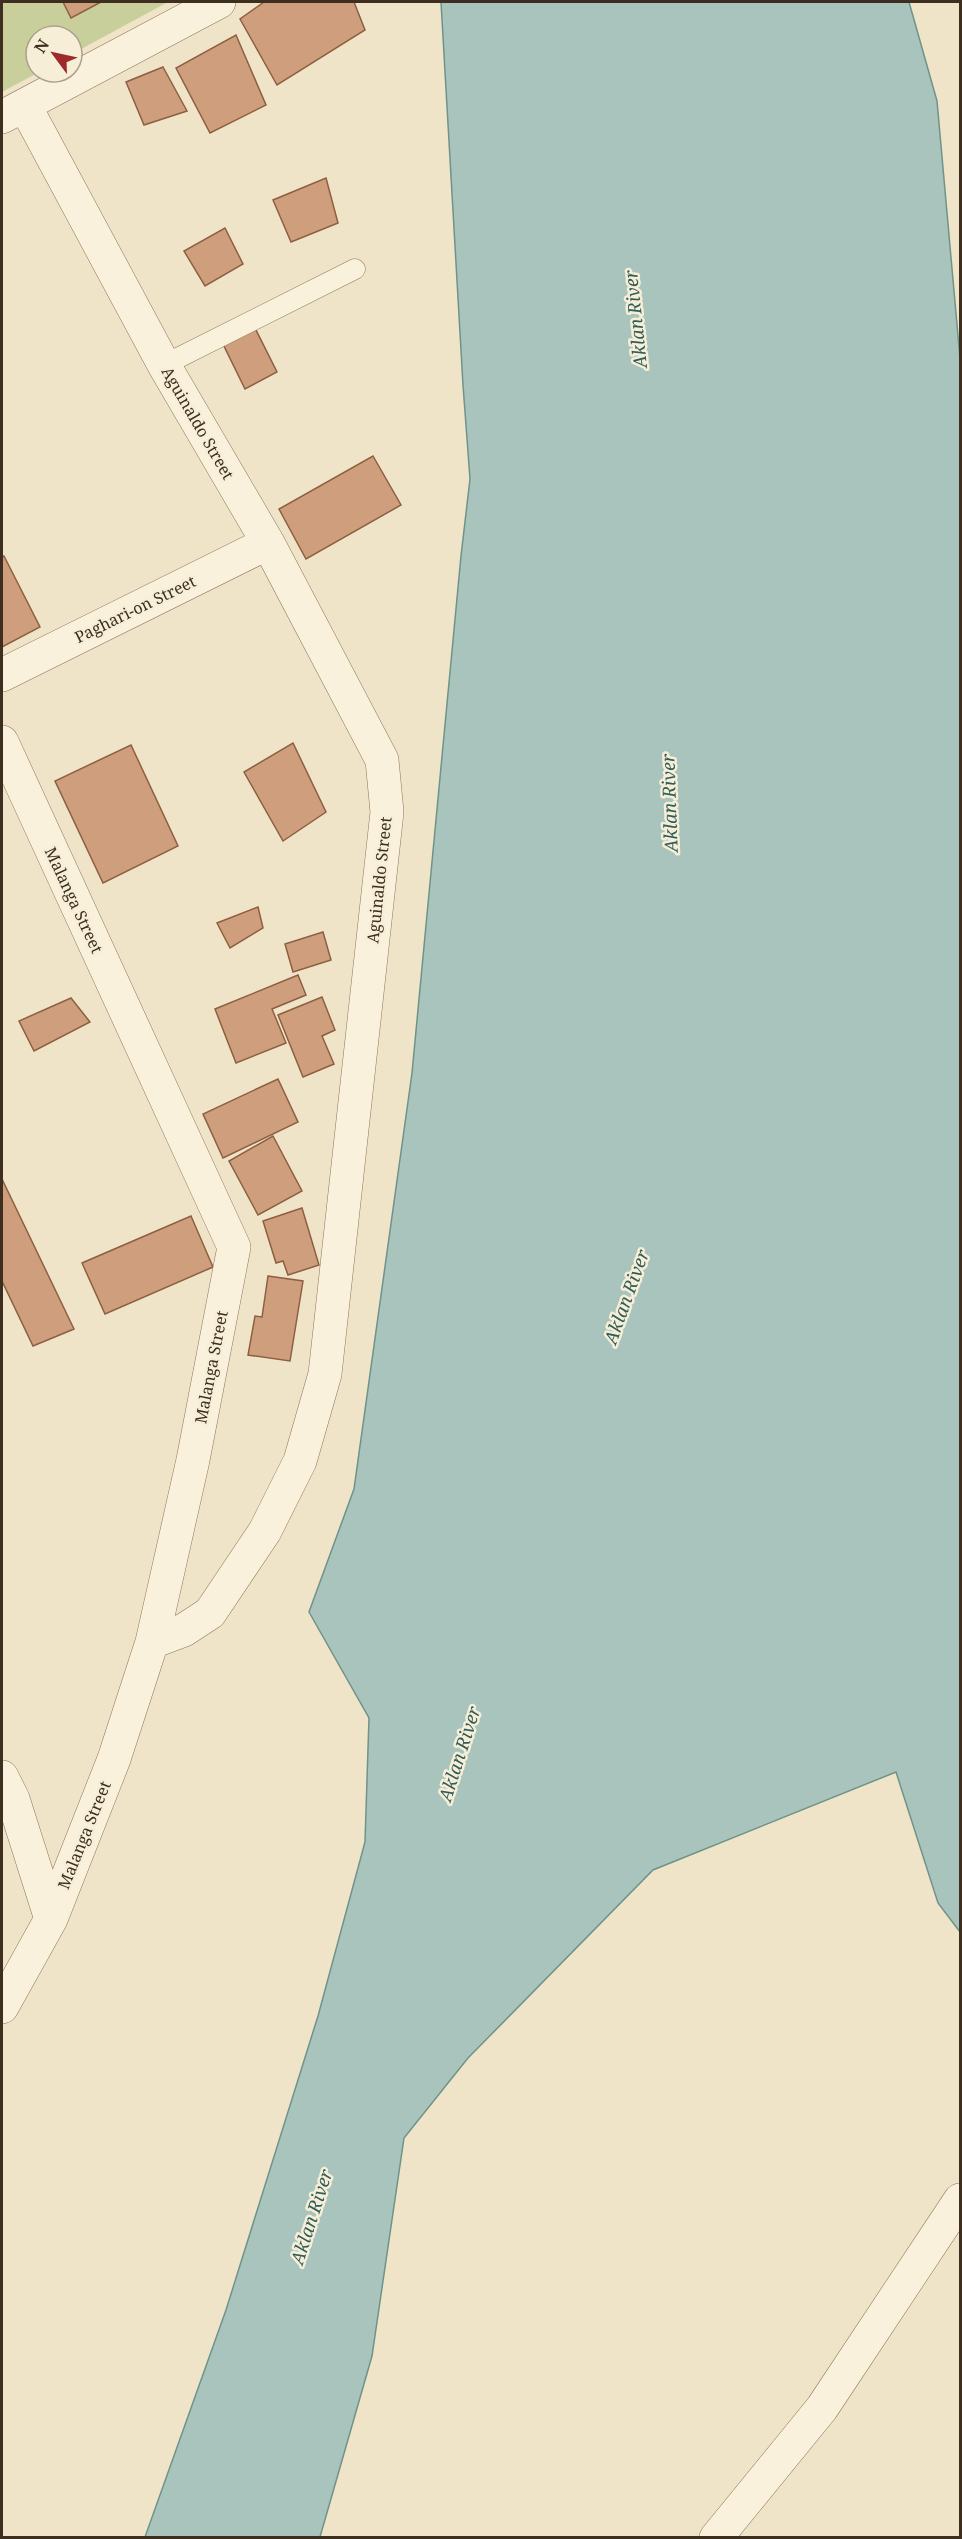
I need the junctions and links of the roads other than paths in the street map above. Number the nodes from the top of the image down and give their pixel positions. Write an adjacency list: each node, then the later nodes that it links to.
1 (219, 2): 2 (street)
2 (13, 111): 4 (street, Aguinaldo Street)
3 (354, 269): 4 (lane)
4 (164, 365): 5 (street, Aguinaldo Street)
5 (268, 543): 6 (street, Paghari-on Street); 8 (street, Aguinaldo Street)
6 (2, 675)
7 (2, 742): 8 (street, Malanga Street)
8 (152, 1642): 10 (street, Malanga Street)
9 (2, 1777): 10 (street)
10 (51, 1919): 11 (street, Malanga Street)
11 (2, 2007)
12 (960, 2200): 13 (street)
13 (716, 2538)

